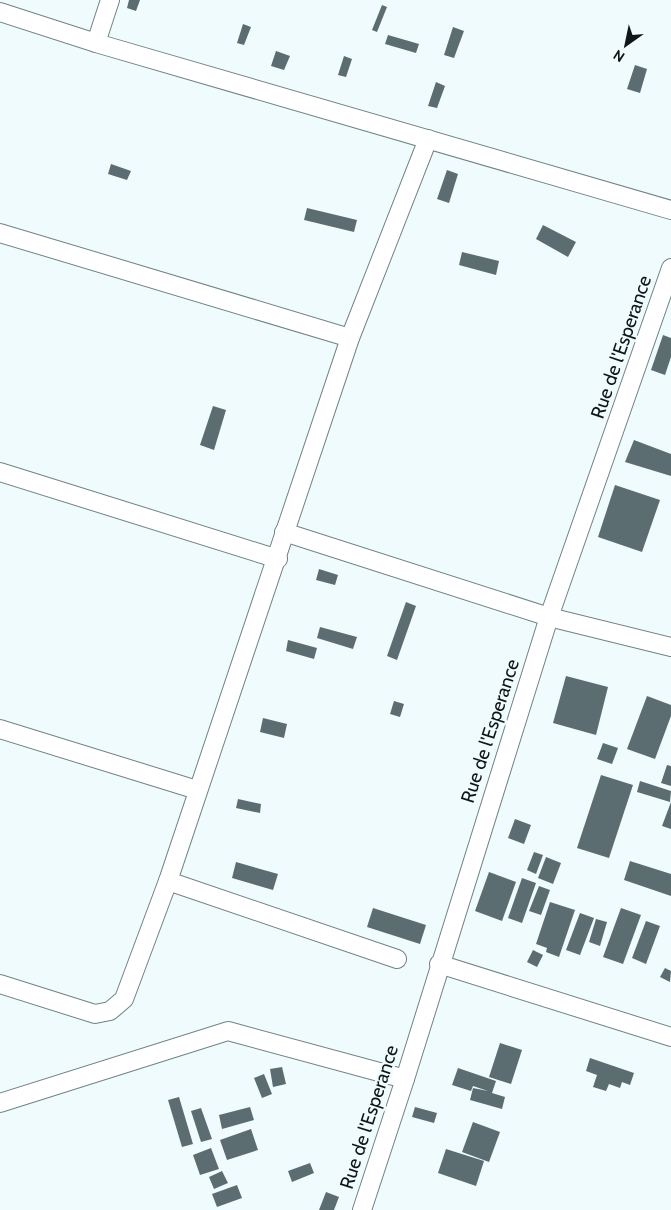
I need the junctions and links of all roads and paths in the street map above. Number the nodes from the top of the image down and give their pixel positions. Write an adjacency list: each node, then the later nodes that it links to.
1 (110, 0): 3 (street)
2 (0, 12): 3 (street)
3 (96, 43): 4 (street)
4 (428, 139): 5 (street); 8 (street)
5 (671, 210)
6 (0, 233): 8 (street)
7 (671, 268): 12 (street, Rue de l'Esperance)
8 (350, 338): 10 (street)
9 (0, 472): 11 (street)
10 (284, 532): 11 (street); 12 (street)
11 (278, 559): 15 (street)
12 (549, 616): 13 (street); 18 (street, Rue de l'Esperance)
13 (671, 647)
14 (0, 729): 15 (street)
15 (197, 790): 16 (street)
16 (168, 881): 17 (street); 19 (street)
17 (397, 959)
18 (439, 964): 20 (street); 21 (street, Rue de l'Esperance)
19 (0, 984)
20 (671, 1038)
21 (405, 1079): 22 (street); 23 (street, Rue de l'Esperance)
22 (0, 1103)
23 (362, 1210)

